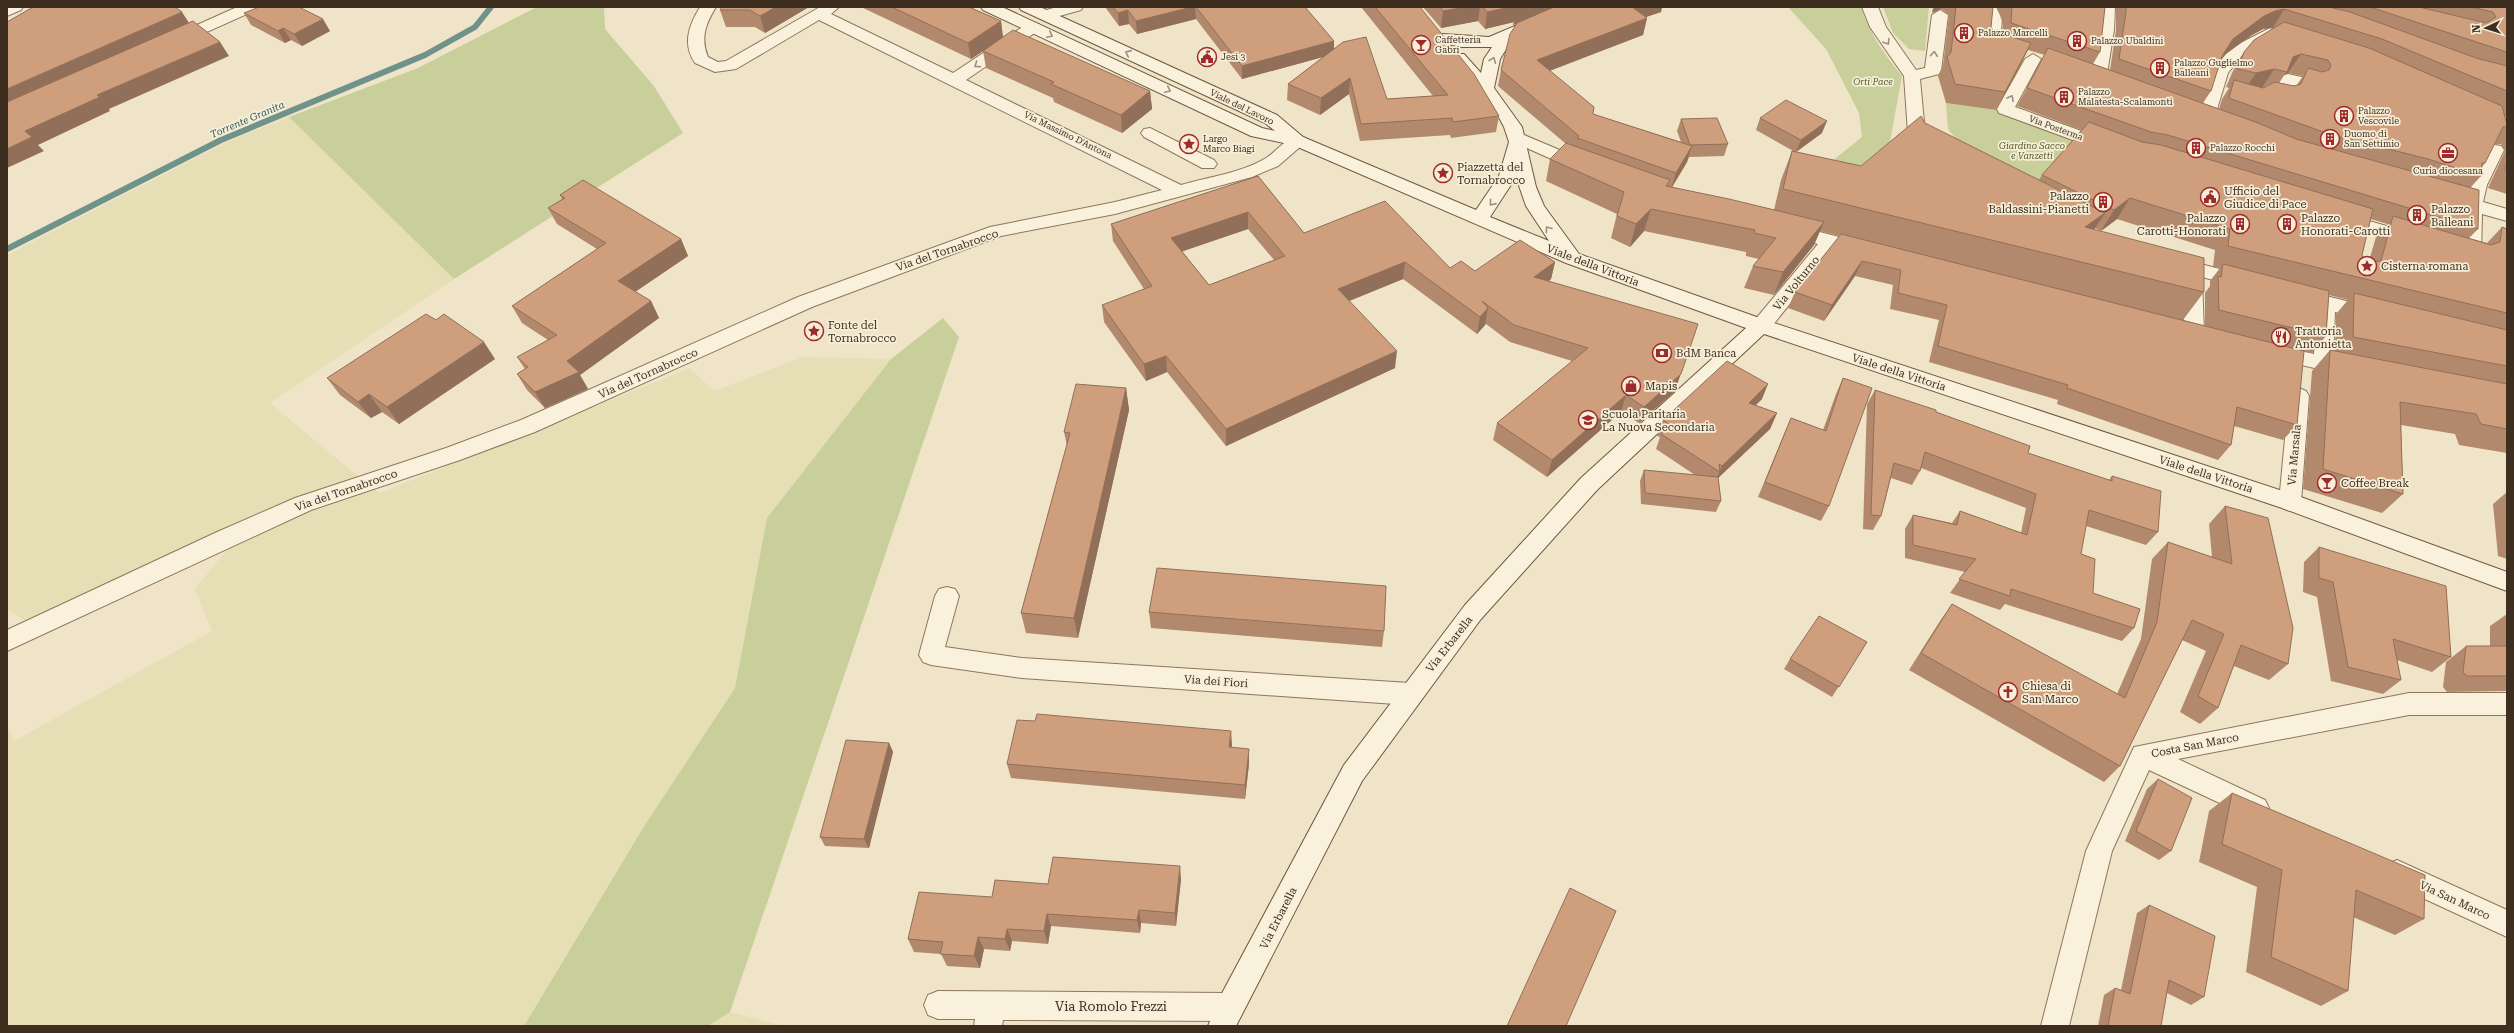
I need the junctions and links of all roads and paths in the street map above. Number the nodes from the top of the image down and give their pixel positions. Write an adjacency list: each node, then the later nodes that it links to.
1 (15, 7): 12 (street)
2 (250, 7): 18 (street)
3 (708, 7): 11 (street)
4 (989, 7): 15 (street, Viale del Lavoro)
5 (1027, 7): 13 (street, Viale del Lavoro)
6 (1075, 7): 13 (street)
7 (1573, 7): 16 (street)
8 (1870, 7): 19 (street, one-way to 19)
9 (1986, 7): 30 (street, Via Posterma, one-way to 9)
10 (2107, 7): 21 (street)
11 (825, 10): 20 (street, Via Massimo D'Antona)
12 (7, 11)
13 (1045, 15): 29 (street, Viale del Lavoro, one-way to 13)
14 (1940, 15): 19 (street, one-way to 14)
15 (1033, 27): 20 (street, one-way to 20); 29 (street, Viale del Lavoro, one-way to 29)
16 (1508, 34): 23 (street, one-way to 16); 23 (street)
17 (2298, 42): 25 (street)
18 (157, 49)
19 (1912, 76): 32 (street)
20 (954, 80): 36 (street, Via Massimo D'Antona)
21 (2098, 80)
22 (2309, 84): 24 (street)
23 (1486, 89): 27 (street)
24 (2251, 100)
25 (2206, 119)
26 (1150, 133): 33 (street)
27 (1517, 137): 31 (street); 34 (street); 41 (street, one-way to 41)
28 (2499, 141): 38 (street)
29 (1298, 142): 36 (street, Via del Tornabrocco); 41 (street, Viale della Vittoria)
30 (2121, 152)
31 (1556, 156): 34 (street); 35 (street)
32 (1939, 158)
33 (1208, 164)
34 (1523, 170): 46 (street, one-way to 34)
35 (1598, 172)
36 (1181, 192): 59 (street, Via del Tornabrocco)
37 (2444, 196): 38 (street)
38 (2470, 204): 39 (street); 40 (street)
39 (2320, 212)
40 (2507, 215)
41 (1478, 220): 46 (street, Viale della Vittoria)
42 (1767, 225): 43 (street)
43 (1830, 240): 44 (street); 50 (street, Via Volturno)
44 (1883, 254)
45 (2158, 258): 47 (street)
46 (1573, 259): 50 (street, Viale della Vittoria)
47 (2193, 270): 48 (street); 51 (street)
48 (2260, 286)
49 (2387, 318): 53 (street)
50 (1761, 326): 56 (street, Viale della Vittoria); 60 (street, Via Erbarella)
51 (2194, 333)
52 (2256, 348): 54 (street)
53 (2323, 364): 54 (street); 55 (street)
54 (2302, 366): 56 (street, Via Marsala)
55 (2369, 373)
56 (2290, 502): 57 (street, Viale della Vittoria)
57 (2507, 582)
58 (947, 596): 60 (street, Via dei Fiori)
59 (7, 641)
60 (1410, 694): 68 (street, Via Erbarella)
61 (2507, 704): 62 (street, Costa San Marco)
62 (2142, 755): 63 (street); 69 (street, Costa San Marco)
63 (2278, 818)
64 (2378, 864): 65 (street, Via San Marco)
65 (2507, 924)
66 (938, 1005): 67 (street, Via Romolo Frezzi)
67 (990, 1016): 68 (street, Via Romolo Frezzi)
68 (1226, 1016)
69 (2055, 1026)

